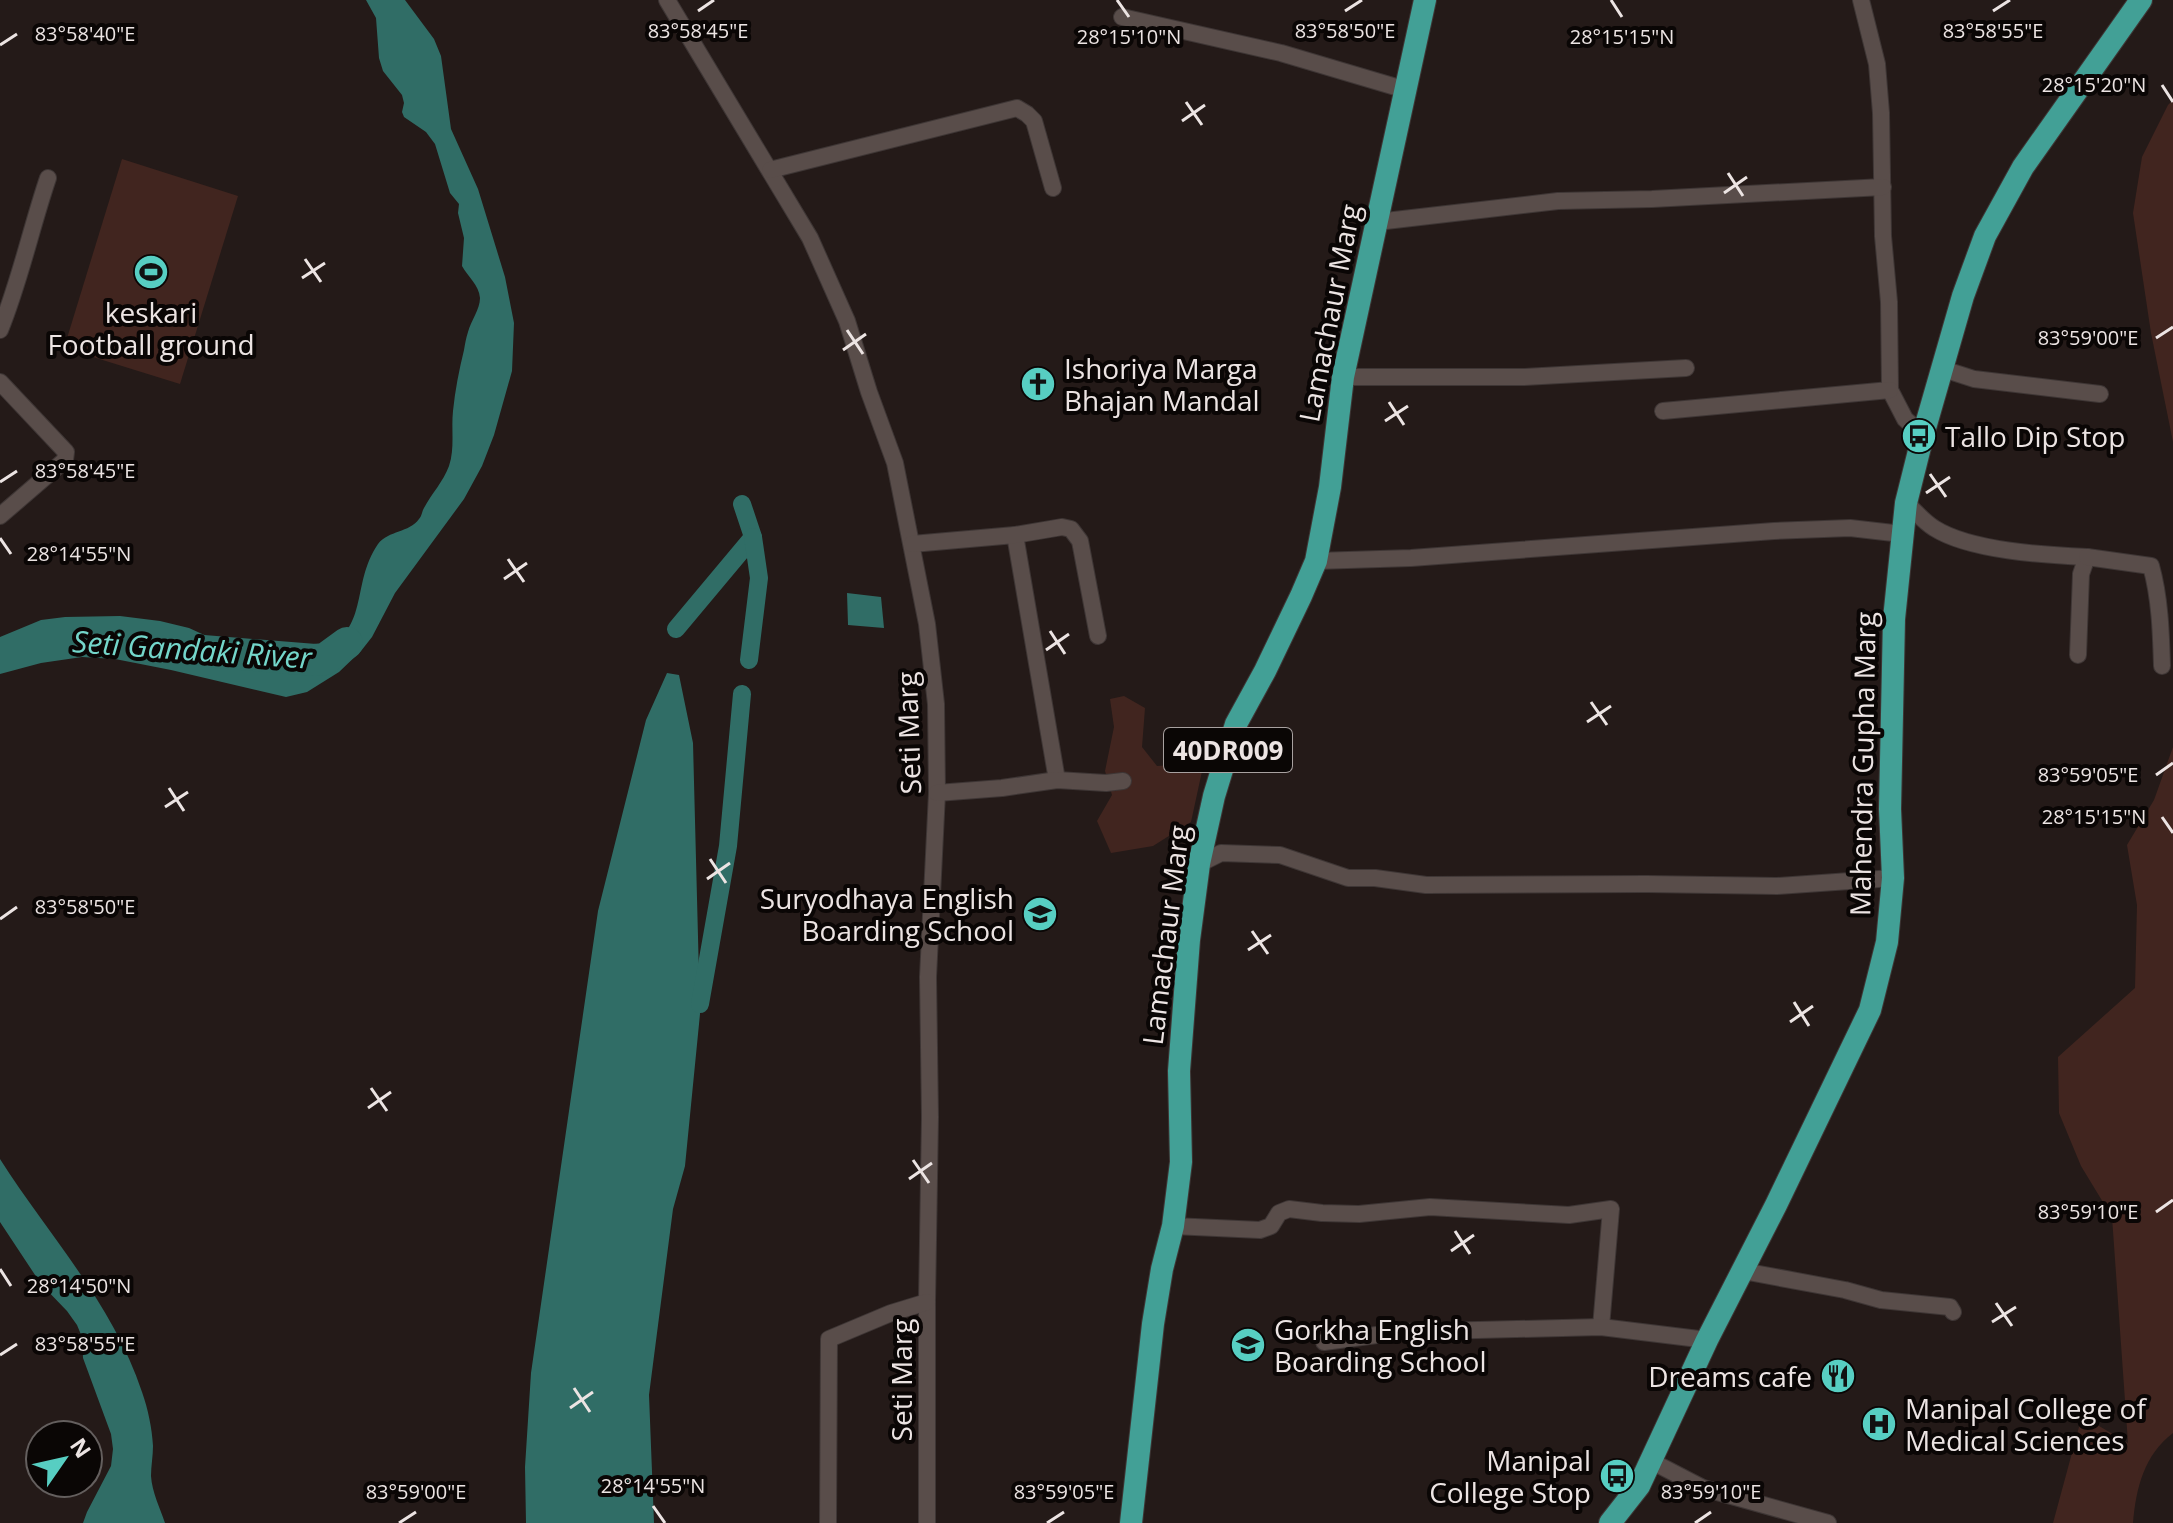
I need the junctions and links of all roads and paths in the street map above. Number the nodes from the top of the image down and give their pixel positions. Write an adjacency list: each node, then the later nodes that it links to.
1 (667, 0): 7 (street, Seti Marg)
2 (1424, 0): 6 (main road, Lamachaur Marg / 40DR009)
3 (1861, 0): 9 (street)
4 (2141, 0): 14 (main road, Mahendra Gupha Marg)
5 (1122, 17): 6 (street)
6 (1406, 90): 11 (main road, Lamachaur Marg / 40DR009)
7 (770, 170): 10 (street); 25 (street, Seti Marg)
8 (48, 178): 12 (street)
9 (1883, 187): 11 (street); 17 (street)
10 (1053, 188)
11 (1377, 222): 15 (main road, Lamachaur Marg / 40DR009)
12 (0, 330)
13 (1686, 368): 15 (street)
14 (1943, 369): 18 (street); 20 (main road, Mahendra Gupha Marg)
15 (1343, 377): 27 (main road, Lamachaur Marg / 40DR009)
16 (0, 382): 22 (street)
17 (1890, 390): 19 (street); 20 (street)
18 (2100, 394)
19 (1663, 411)
20 (1923, 435): 21 (main road, Mahendra Gupha Marg)
21 (1906, 503): 23 (main road, Mahendra Gupha Marg); 26 (street)
22 (0, 516)
23 (1902, 534): 27 (street); 35 (main road, Mahendra Gupha Marg)
24 (1015, 535): 25 (street); 28 (street); 31 (street)
25 (912, 544): 33 (street, Seti Marg)
26 (2087, 557): 29 (street); 30 (street)
27 (1316, 561): 34 (main road, Lamachaur Marg / 40DR009)
28 (1098, 636)
29 (2078, 655)
30 (2162, 666)
31 (1057, 780): 32 (street); 33 (street)
32 (1123, 781)
33 (937, 793): 38 (street, Seti Marg)
34 (1199, 864): 35 (street); 36 (main road, Lamachaur Marg / 40DR009)
35 (1893, 878): 37 (main road, Mahendra Gupha Marg)
36 (1173, 1226): 40 (street); 46 (main road, Lamachaur Marg / 40DR009)
37 (1743, 1271): 39 (street); 41 (main road, Mahendra Gupha Marg)
38 (927, 1302): 44 (street); 45 (street, Seti Marg)
39 (1953, 1312)
40 (1601, 1327): 41 (street); 42 (street)
41 (1707, 1340): 43 (main road, Mahendra Gupha Marg)
42 (1324, 1342)
43 (1651, 1461): 47 (main road, Mahendra Gupha Marg); 48 (street)
44 (828, 1523)
45 (927, 1523)
46 (1131, 1523)
47 (1610, 1523)
48 (1828, 1523)

